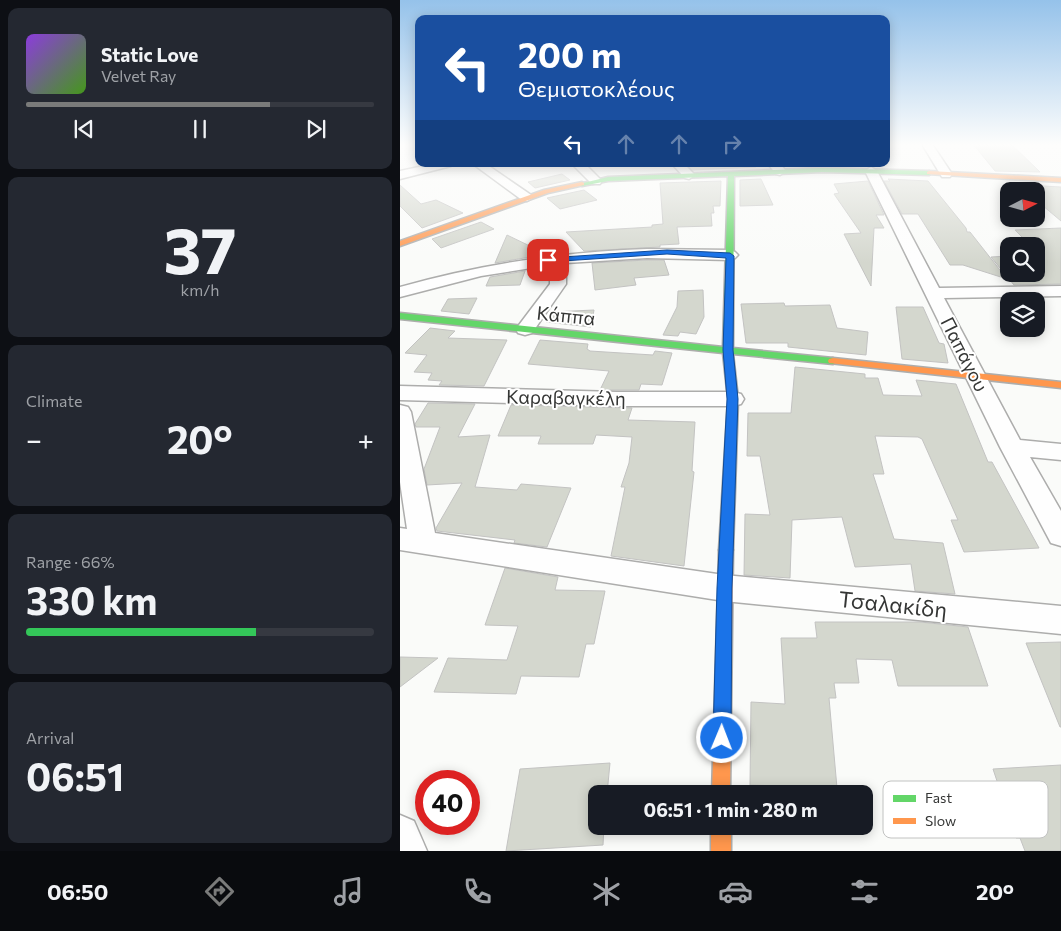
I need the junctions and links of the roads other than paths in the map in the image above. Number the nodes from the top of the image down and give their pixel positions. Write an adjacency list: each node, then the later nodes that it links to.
1 (508, 184): 5 (street)
2 (580, 184): 5 (street)
3 (731, 184): 7 (street)
4 (878, 184): 11 (street, Παπάγου)
5 (527, 197): 6 (street)
6 (400, 244)
7 (730, 256): 8 (street); 14 (street)
8 (558, 259): 10 (street); 13 (street)
9 (1061, 291): 11 (street)
10 (400, 292)
11 (934, 293): 15 (street, Παπάγου)
12 (400, 316): 13 (street, Κάππα)
13 (525, 329): 14 (street, Κάππα)
14 (728, 350): 15 (street, Κάππα); 18 (street)
15 (975, 374): 16 (street, Κάππα); 20 (street, Παπάγου)
16 (1061, 385)
17 (400, 393): 18 (street, Καραβαγκέλη)
18 (733, 399): 24 (street)
19 (400, 412): 23 (street)
20 (1012, 447): 21 (street); 22 (street, Παπάγου)
21 (1061, 452)
22 (1061, 535)
23 (412, 540): 24 (street, Τσαλακίδη)
24 (724, 588): 25 (street, Τσαλακίδη); 26 (street)
25 (1061, 620)
26 (721, 785)
27 (721, 835): 30 (street)
28 (400, 836): 29 (street)
29 (407, 851)
30 (720, 851)

